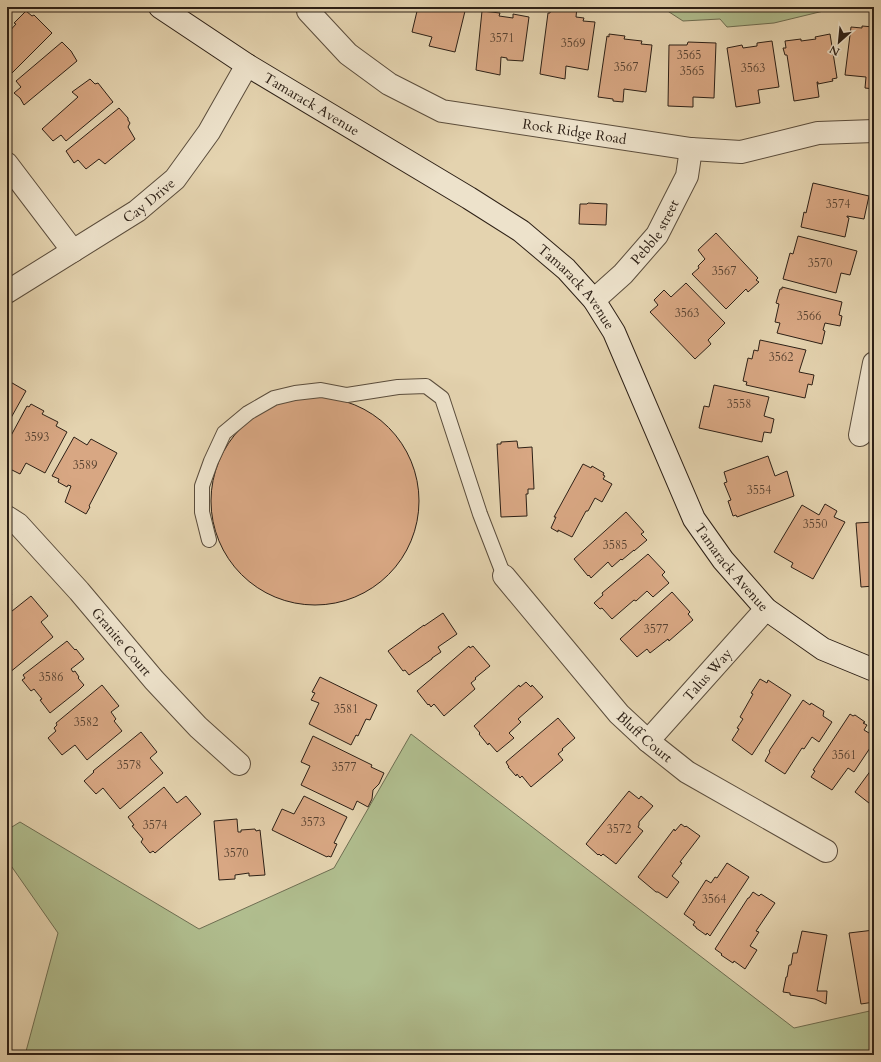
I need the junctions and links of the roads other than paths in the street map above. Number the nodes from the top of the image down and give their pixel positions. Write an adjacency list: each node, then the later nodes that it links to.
1 (160, 7): 3 (street, Tamarack Avenue)
2 (308, 11): 5 (street, Rock Ridge Road)
3 (247, 65): 7 (street, Cay Drive); 9 (street, Tamarack Avenue)
4 (874, 131): 5 (street, Rock Ridge Road)
5 (692, 149): 9 (street, Pebble street)
6 (7, 164): 7 (street)
7 (73, 251): 8 (street, Cay Drive)
8 (7, 292)
9 (594, 300): 15 (street, Tamarack Avenue)
10 (874, 363): 11 (street)
11 (860, 435)
12 (7, 518): 18 (street, Granite Court)
13 (209, 540): 14 (lane)
14 (504, 576): 17 (street, Bluff Court)
15 (766, 609): 16 (street, Tamarack Avenue); 17 (street, Talus Way)
16 (874, 670)
17 (648, 741): 19 (street, Bluff Court)
18 (240, 764)
19 (826, 851)

